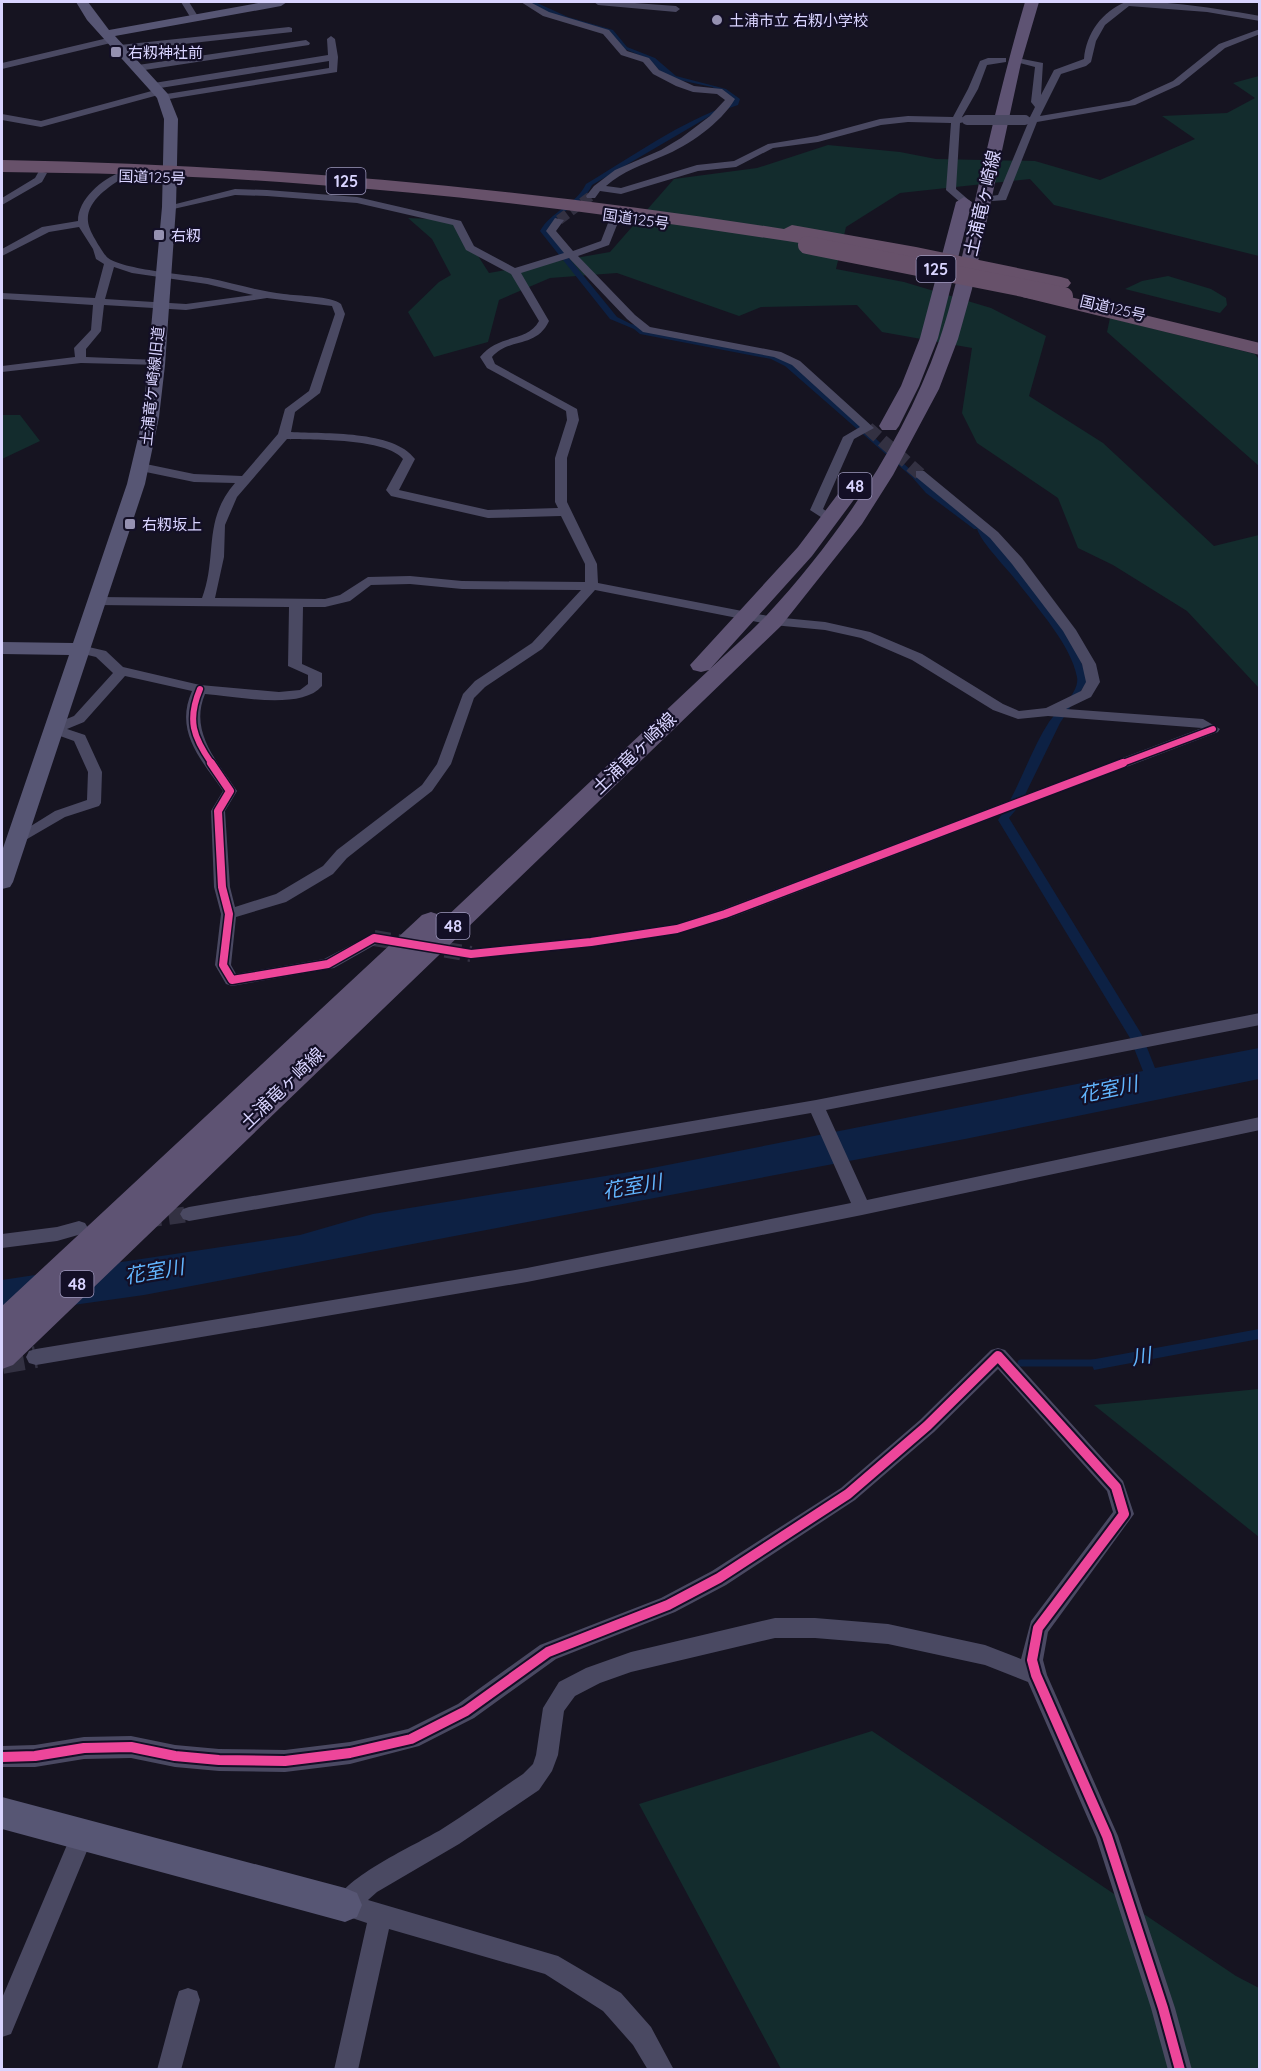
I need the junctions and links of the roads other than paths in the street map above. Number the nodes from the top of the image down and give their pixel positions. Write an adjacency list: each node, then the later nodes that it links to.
1 (82, 2): 18 (street, 土浦竜ケ崎線旧道)
2 (185, 2): 10 (street)
3 (281, 2): 10 (street)
4 (525, 2): 30 (street)
5 (598, 2): 9 (street)
6 (1020, 2): 22 (main road, 土浦竜ヶ崎線 / 48)
7 (1032, 2): 22 (main road, 土浦竜ヶ崎線 / 48)
8 (1133, 2): 11 (street); 28 (street)
9 (676, 9)
10 (195, 18): 18 (street)
11 (1260, 19)
12 (289, 30): 15 (street)
13 (1260, 31): 14 (street)
14 (1245, 37): 17 (street); 31 (street)
15 (223, 38): 18 (street); 20 (street)
16 (331, 39): 21 (street)
17 (1260, 40)
18 (113, 41): 23 (street); 24 (street, 土浦竜ケ崎線旧道)
19 (306, 43): 20 (street)
20 (234, 54): 24 (street); 25 (street)
21 (334, 57): 25 (street); 26 (street)
22 (1009, 60): 28 (street); 30 (street); 32 (main road, 土浦竜ヶ崎線 / 48); 39 (main road, 土浦竜ヶ崎線 / 48)
23 (2, 66)
24 (138, 68): 27 (street, 土浦竜ケ崎線旧道)
25 (246, 71): 26 (street); 27 (street)
26 (249, 84): 27 (street)
27 (159, 92): 29 (street); 36 (street, 土浦竜ケ崎線旧道)
28 (1041, 108): 31 (street)
29 (2, 117)
30 (956, 120): 31 (street, bridge); 38 (street)
31 (1030, 120): 39 (street)
32 (977, 155)
33 (2, 165): 36 (highway, 国道125号 / 125)
34 (2, 172): 35 (highway, 国道125号 / 125)
35 (42, 173): 37 (highway, 国道125号 / 125); 41 (street)
36 (170, 174): 37 (highway, 国道125号 / 125); 40 (highway, 国道125号 / 125); 42 (street, 土浦竜ケ崎線旧道)
37 (122, 175): 45 (street)
38 (966, 195): 49 (main road, 土浦竜ヶ崎線 / 48)
39 (983, 200): 49 (main road, 土浦竜ヶ崎線 / 48)
40 (519, 201): 44 (highway); 49 (highway); 52 (highway, 国道125号 / 125, bridge)
41 (2, 202)
42 (169, 207): 50 (street); 51 (street, 土浦竜ケ崎線旧道)
43 (559, 220): 47 (street)
44 (614, 220): 47 (street); 49 (highway)
45 (84, 223): 46 (street); 48 (street)
46 (2, 253)
47 (572, 255): 50 (street); 69 (street)
48 (110, 262): 51 (street); 55 (street)
49 (957, 270): 57 (highway); 60 (highway); 69 (main road, 土浦竜ヶ崎線 / 48); 74 (main road, 土浦竜ヶ崎線 / 48)
50 (515, 272): 68 (street)
51 (164, 276): 54 (street); 56 (street, 土浦竜ケ崎線旧道)
52 (1066, 293): 58 (highway, 国道125号 / 125); 59 (highway, 国道125号 / 125)
53 (2, 296): 55 (street)
54 (272, 296): 56 (street); 64 (street)
55 (99, 303): 56 (street); 61 (street)
56 (160, 307): 62 (street, 土浦竜ケ崎線旧道)
57 (1260, 330)
58 (1260, 336)
59 (1260, 343)
60 (1260, 349)
61 (81, 360): 62 (street); 63 (street)
62 (157, 363): 65 (street, 土浦竜ケ崎線旧道)
63 (2, 369)
64 (284, 435): 67 (street); 68 (street)
65 (141, 467): 67 (street); 71 (street, 土浦竜ケ崎線旧道)
66 (920, 474): 79 (street)
67 (243, 480): 72 (street)
68 (566, 512): 70 (street)
69 (831, 519): 74 (main road, 土浦竜ヶ崎線 / 48)
70 (592, 586): 73 (street); 74 (street); 83 (street)
71 (97, 601): 72 (street); 76 (street, 土浦竜ケ崎線旧道)
72 (207, 602): 73 (street)
73 (296, 604): 78 (street)
74 (761, 618): 79 (street); 91 (main road, 土浦竜ヶ崎線 / 48); 93 (main road, 土浦竜ヶ崎線 / 48)
75 (2, 648): 76 (street)
76 (80, 649): 77 (street); 80 (street, 土浦竜ケ崎線旧道)
77 (122, 671): 78 (street); 80 (street)
78 (200, 689): 83 (street)
79 (1048, 712): 85 (street)
80 (54, 729): 81 (street, 土浦竜ケ崎線旧道); 81 (street)
81 (17, 839): 82 (street, 土浦竜ケ崎線旧道)
82 (2, 882)
83 (229, 914): 84 (street)
84 (374, 938)
85 (471, 954)
86 (1260, 1019): 87 (street)
87 (816, 1106): 89 (street); 90 (street)
88 (1260, 1123): 89 (street)
89 (862, 1208): 93 (street)
90 (189, 1214)
91 (88, 1232): 92 (street); 93 (main road, 土浦竜ヶ崎線 / 48)
92 (2, 1241)
93 (15, 1344)
94 (1036, 1675): 95 (street); 98 (street); 105 (street)
95 (2, 1756)
96 (2, 1813): 97 (street)
97 (82, 1834): 98 (street); 101 (street)
98 (345, 1905): 99 (street)
99 (380, 1915): 103 (street); 104 (street)
100 (188, 2000): 102 (street)
101 (2, 2025)
102 (169, 2070)
103 (346, 2070)
104 (662, 2070)
105 (1180, 2070)

